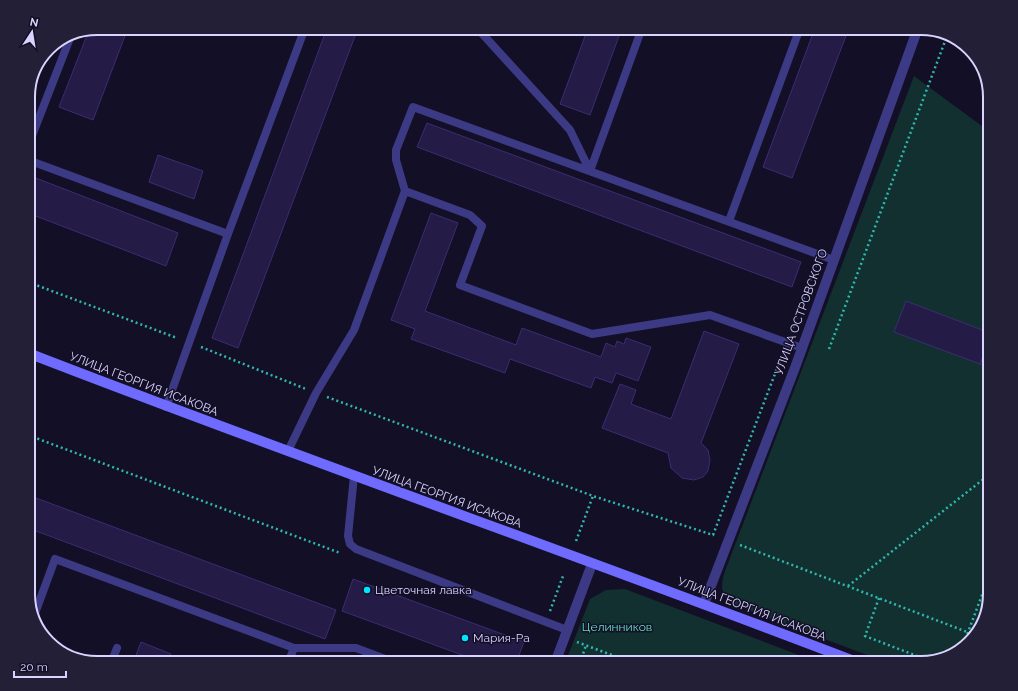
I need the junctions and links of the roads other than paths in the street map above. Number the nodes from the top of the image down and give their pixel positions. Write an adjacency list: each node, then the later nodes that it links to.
1 (302, 35): 12 (lane)
2 (483, 35): 9 (lane)
3 (639, 35): 9 (lane)
4 (797, 35): 11 (lane)
5 (915, 35): 13 (street, УЛИЦА ОСТРОВСКОГО)
6 (69, 42): 7 (lane)
7 (35, 128)
8 (35, 163): 12 (lane)
9 (590, 171): 10 (lane); 11 (lane)
10 (405, 191): 14 (lane); 17 (lane)
11 (729, 221): 13 (lane)
12 (228, 234): 16 (lane)
13 (834, 260): 14 (street, УЛИЦА ОСТРОВСКОГО)
14 (802, 348): 20 (street, УЛИЦА ОСТРОВСКОГО)
15 (35, 356): 16 (street, УЛИЦА ГЕОРГИЯ ИСАКОВА)
16 (166, 407): 17 (street, УЛИЦА ГЕОРГИЯ ИСАКОВА)
17 (288, 451): 18 (street, УЛИЦА ГЕОРГИЯ ИСАКОВА)
18 (354, 476): 19 (street, УЛИЦА ГЕОРГИЯ ИСАКОВА); 22 (lane)
19 (592, 564): 20 (street, УЛИЦА ГЕОРГИЯ ИСАКОВА); 22 (street)
20 (704, 604): 29 (street, УЛИЦА ГЕОРГИЯ ИСАКОВА)
21 (37, 609): 24 (lane)
22 (566, 634): 28 (street)
23 (117, 648): 25 (lane)
24 (294, 648): 26 (lane); 27 (lane)
25 (114, 656)
26 (291, 656)
27 (377, 656)
28 (558, 656)
29 (840, 656)

